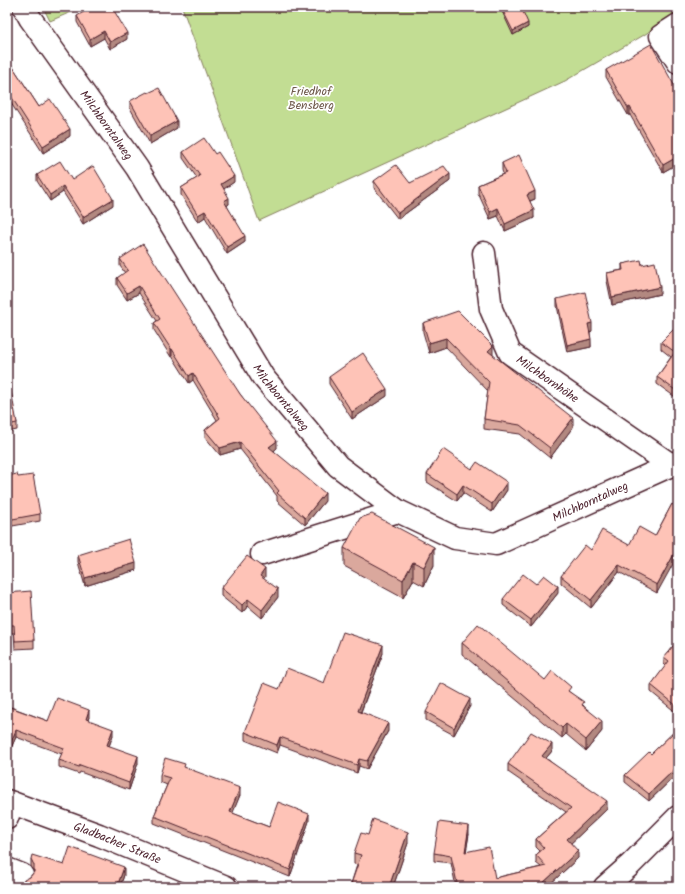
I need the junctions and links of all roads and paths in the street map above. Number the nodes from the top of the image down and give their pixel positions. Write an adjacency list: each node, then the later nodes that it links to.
1 (24, 7): 6 (street, Milchborntalweg)
2 (678, 25): 3 (street)
3 (678, 62)
4 (484, 253): 5 (street, Milchbornhöhe)
5 (674, 463): 6 (street, Milchborntalweg)
6 (398, 511): 7 (street)
7 (262, 554)
8 (8, 807): 10 (street, Gladbacher Straße)
9 (678, 817): 11 (street)
10 (226, 887)
11 (605, 887)

